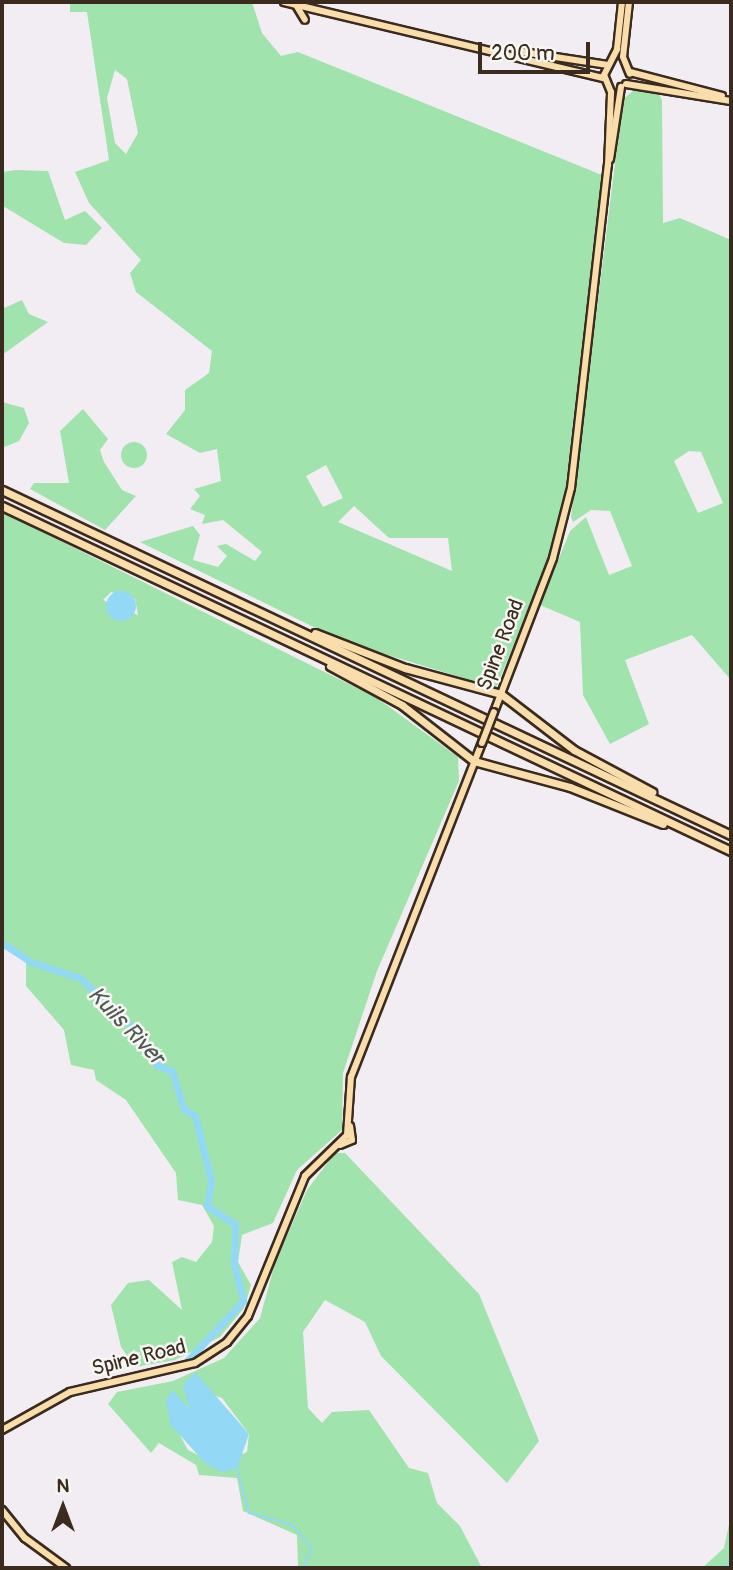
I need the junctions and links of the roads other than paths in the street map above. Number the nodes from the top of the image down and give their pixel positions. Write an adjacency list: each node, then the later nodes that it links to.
1 (284, 2): 4 (main road)
2 (622, 2): 7 (main road)
3 (629, 2): 8 (main road)
4 (293, 4): 5 (main road); 5 (main road)
5 (324, 11): 6 (main road)
6 (504, 50): 7 (main road); 10 (main road)
7 (609, 64): 8 (main road); 10 (main road)
8 (624, 64): 9 (main road)
9 (630, 72): 12 (main road, Spine Road); 13 (main road)
10 (604, 78): 11 (main road)
11 (609, 86): 12 (main road); 14 (main road, Spine Road)
12 (624, 86): 13 (main road); 14 (main road, Spine Road)
13 (731, 100)
14 (608, 165): 19 (main road, Spine Road)
15 (2, 490): 17 (highway)
16 (2, 506): 18 (highway)
17 (259, 612): 19 (highway); 21 (highway)
18 (254, 625): 20 (highway); 22 (highway)
19 (500, 694): 20 (main road, Spine Road, bridge); 21 (highway)
20 (474, 761): 22 (highway); 25 (main road, Spine Road)
21 (714, 827): 23 (highway)
22 (697, 835): 24 (highway)
23 (731, 835)
24 (731, 851)
25 (2, 1430)
26 (2, 1510): 27 (main road)
27 (65, 1568)

